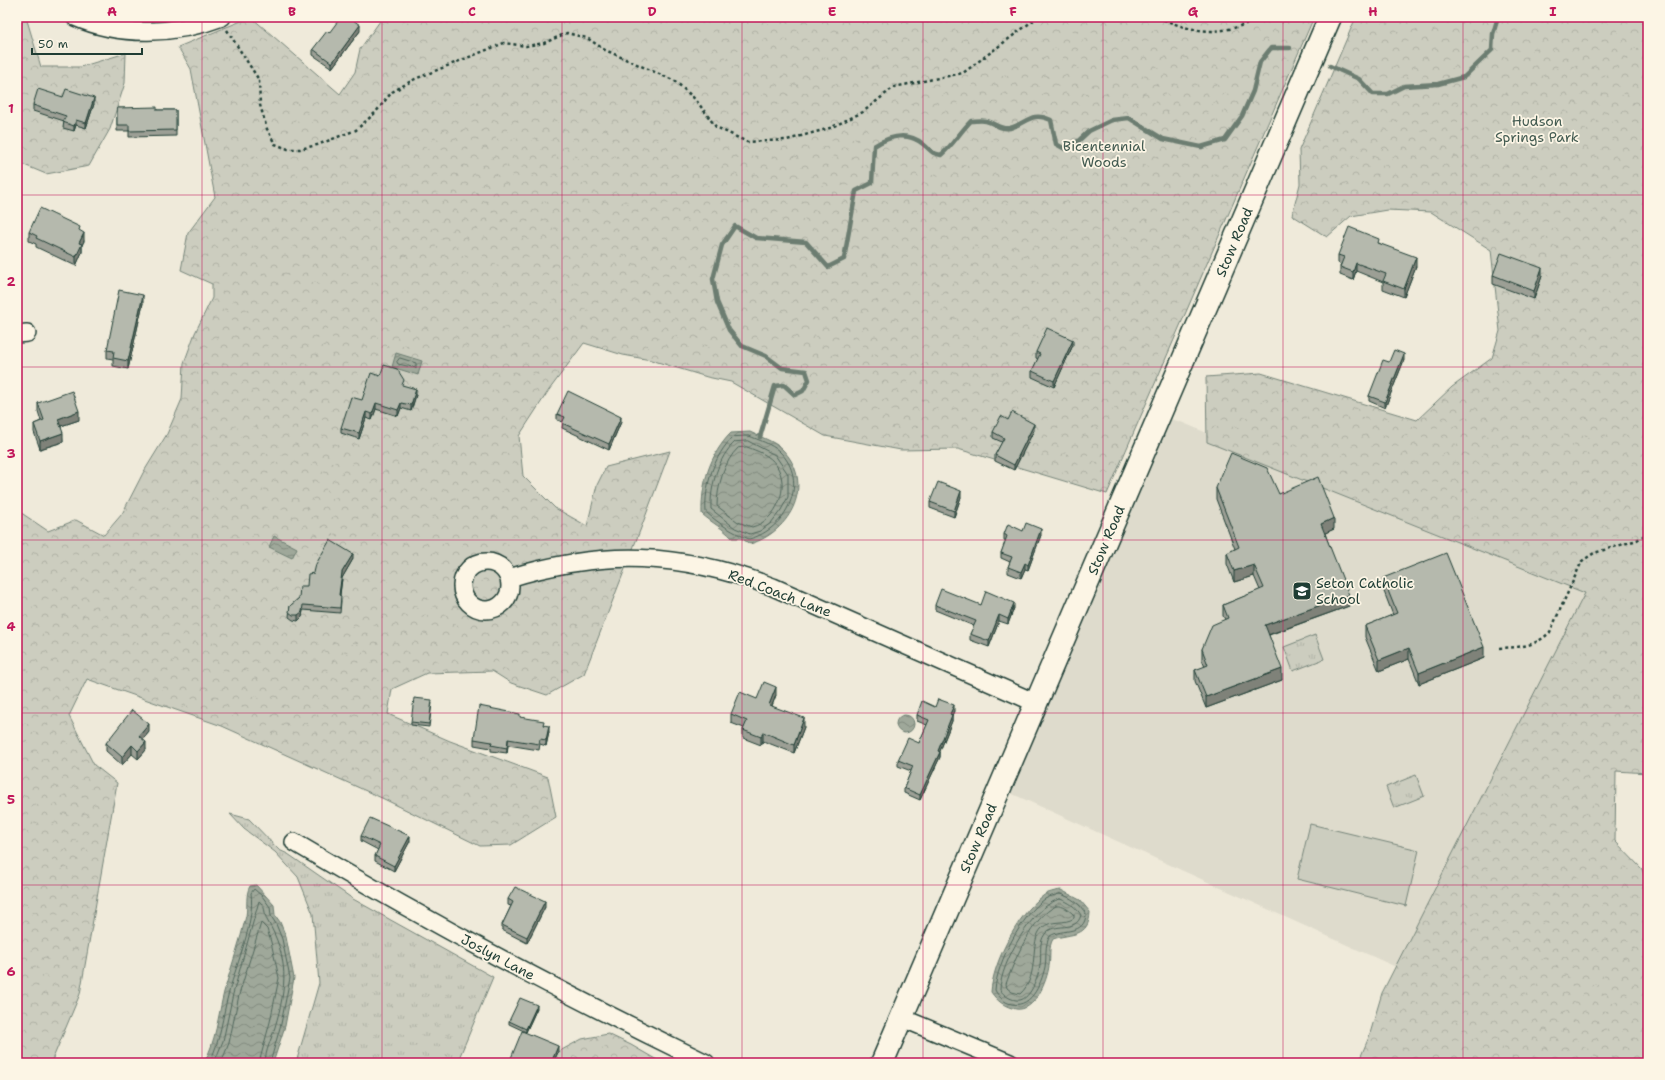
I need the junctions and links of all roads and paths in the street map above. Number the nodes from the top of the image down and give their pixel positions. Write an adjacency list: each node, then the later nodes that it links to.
1 (75, 17): 6 (street)
2 (1038, 17): 6 (path)
3 (1158, 17): 4 (path)
4 (1260, 17)
5 (1330, 17): 10 (street, Stow Road)
6 (223, 22)
7 (1648, 533): 9 (path)
8 (509, 578): 10 (street, Red Coach Lane)
9 (1500, 648)
10 (1036, 703): 12 (street, Stow Road)
11 (294, 842): 13 (street, Joslyn Lane)
12 (902, 1018): 14 (street, Stow Road); 15 (street)
13 (706, 1063)
14 (882, 1063)
15 (1010, 1063)

